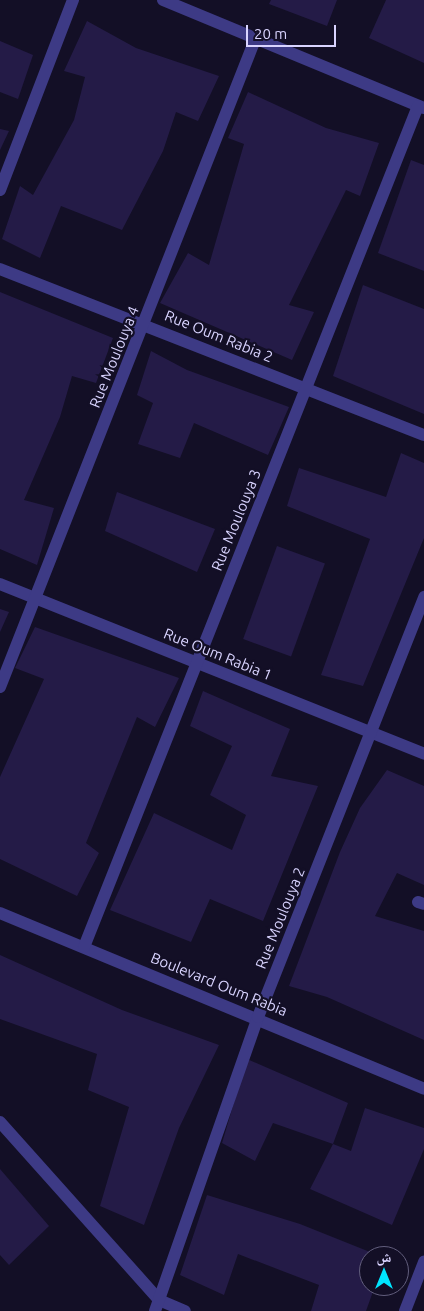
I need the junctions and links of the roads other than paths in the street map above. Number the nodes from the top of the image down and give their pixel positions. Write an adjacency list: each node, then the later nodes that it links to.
1 (73, 0): 5 (street)
2 (164, 0): 3 (street)
3 (256, 37): 4 (street); 7 (street, Rue Moulouya 4)
4 (421, 107): 8 (street, Rue Moulouya 3)
5 (0, 190)
6 (0, 269): 7 (street, Rue Oum Rabia 2)
7 (145, 324): 8 (street, Rue Oum Rabia 2); 12 (street, Rue Moulouya 4)
8 (306, 388): 9 (street, Rue Oum Rabia 2); 13 (street, Rue Moulouya 3)
9 (424, 435)
10 (0, 584): 12 (street, Rue Oum Rabia 1)
11 (424, 597): 15 (street, Rue Moulouya 2)
12 (35, 599): 13 (street, Rue Oum Rabia 1); 14 (street, Rue Moulouya 4)
13 (197, 664): 15 (street, Rue Oum Rabia 1); 18 (street, Rue Moulouya 3)
14 (0, 688)
15 (370, 733): 16 (street, Rue Oum Rabia 1); 19 (street, Rue Moulouya 2)
16 (424, 754)
17 (0, 913): 18 (street, Boulevard Oum Rabia)
18 (84, 946): 19 (street, Boulevard Oum Rabia)
19 (258, 1017): 20 (street, Boulevard Oum Rabia); 23 (street, Rue Moulouya 2)
20 (424, 1089)
21 (0, 1122): 23 (street)
22 (424, 1262): 25 (street)
23 (157, 1306): 24 (street)
24 (185, 1311)
25 (405, 1311)

